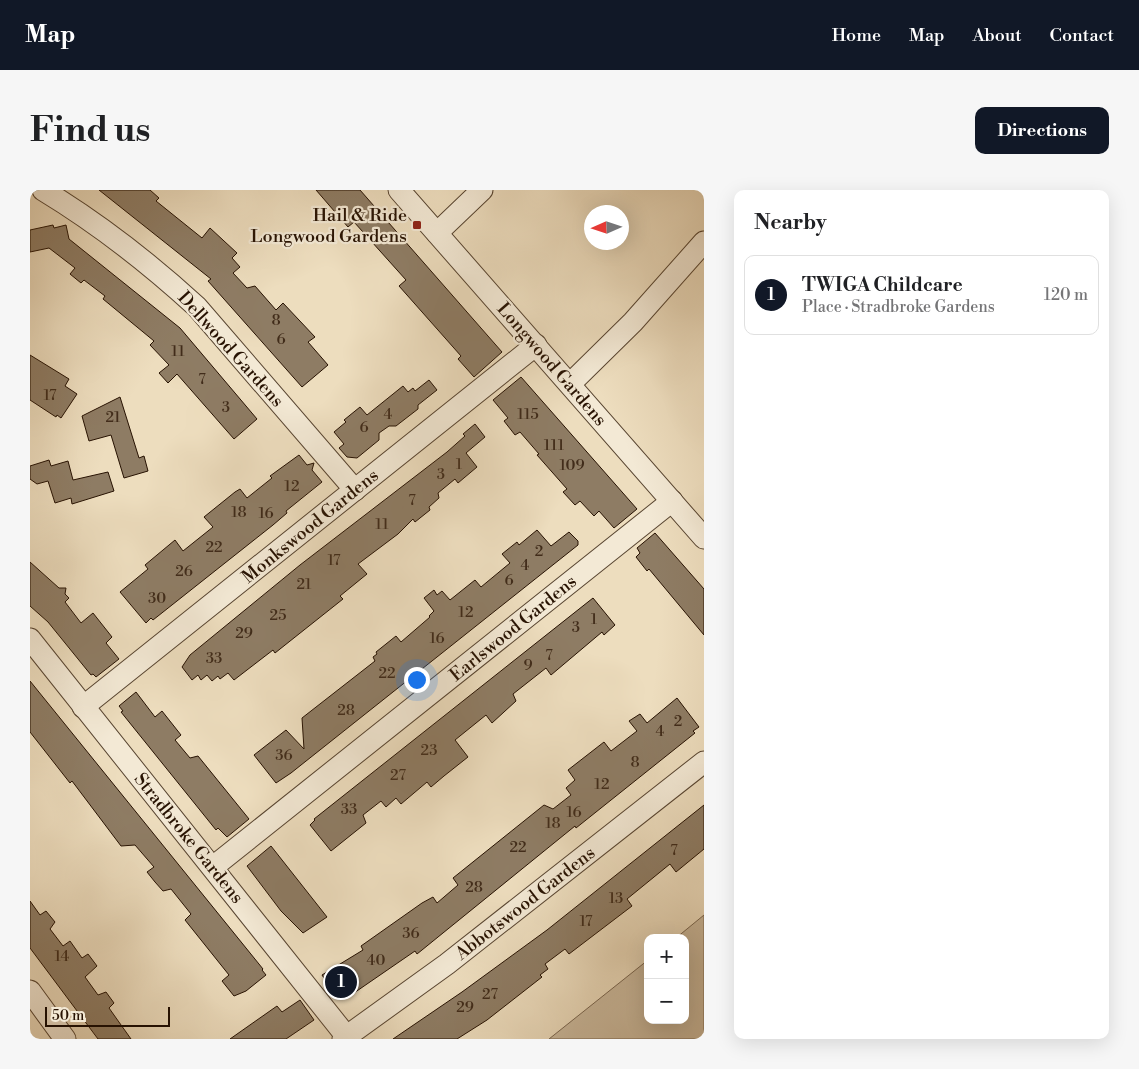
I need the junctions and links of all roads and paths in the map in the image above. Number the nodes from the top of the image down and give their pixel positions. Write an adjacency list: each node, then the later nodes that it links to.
1 (43, 190): 8 (street, Dellwood Gardens)
2 (399, 190): 4 (street, Longwood Gardens)
3 (482, 190): 4 (street)
4 (437, 234): 6 (street, Longwood Gardens)
5 (704, 242): 7 (street)
6 (536, 345): 7 (street, Longwood Gardens); 8 (street, Monkswood Gardens)
7 (570, 384): 9 (street, Longwood Gardens)
8 (355, 490): 12 (street, Monkswood Gardens)
9 (672, 501): 10 (street, Longwood Gardens); 14 (street, Earlswood Gardens)
10 (704, 538)
11 (30, 639): 12 (street, Stradbroke Gardens)
12 (83, 707): 14 (street, Stradbroke Gardens)
13 (704, 762): 16 (street, Abbotswood Gardens)
14 (213, 868): 16 (street, Stradbroke Gardens)
15 (30, 990): 17 (street)
16 (345, 1038)
17 (66, 1039)

